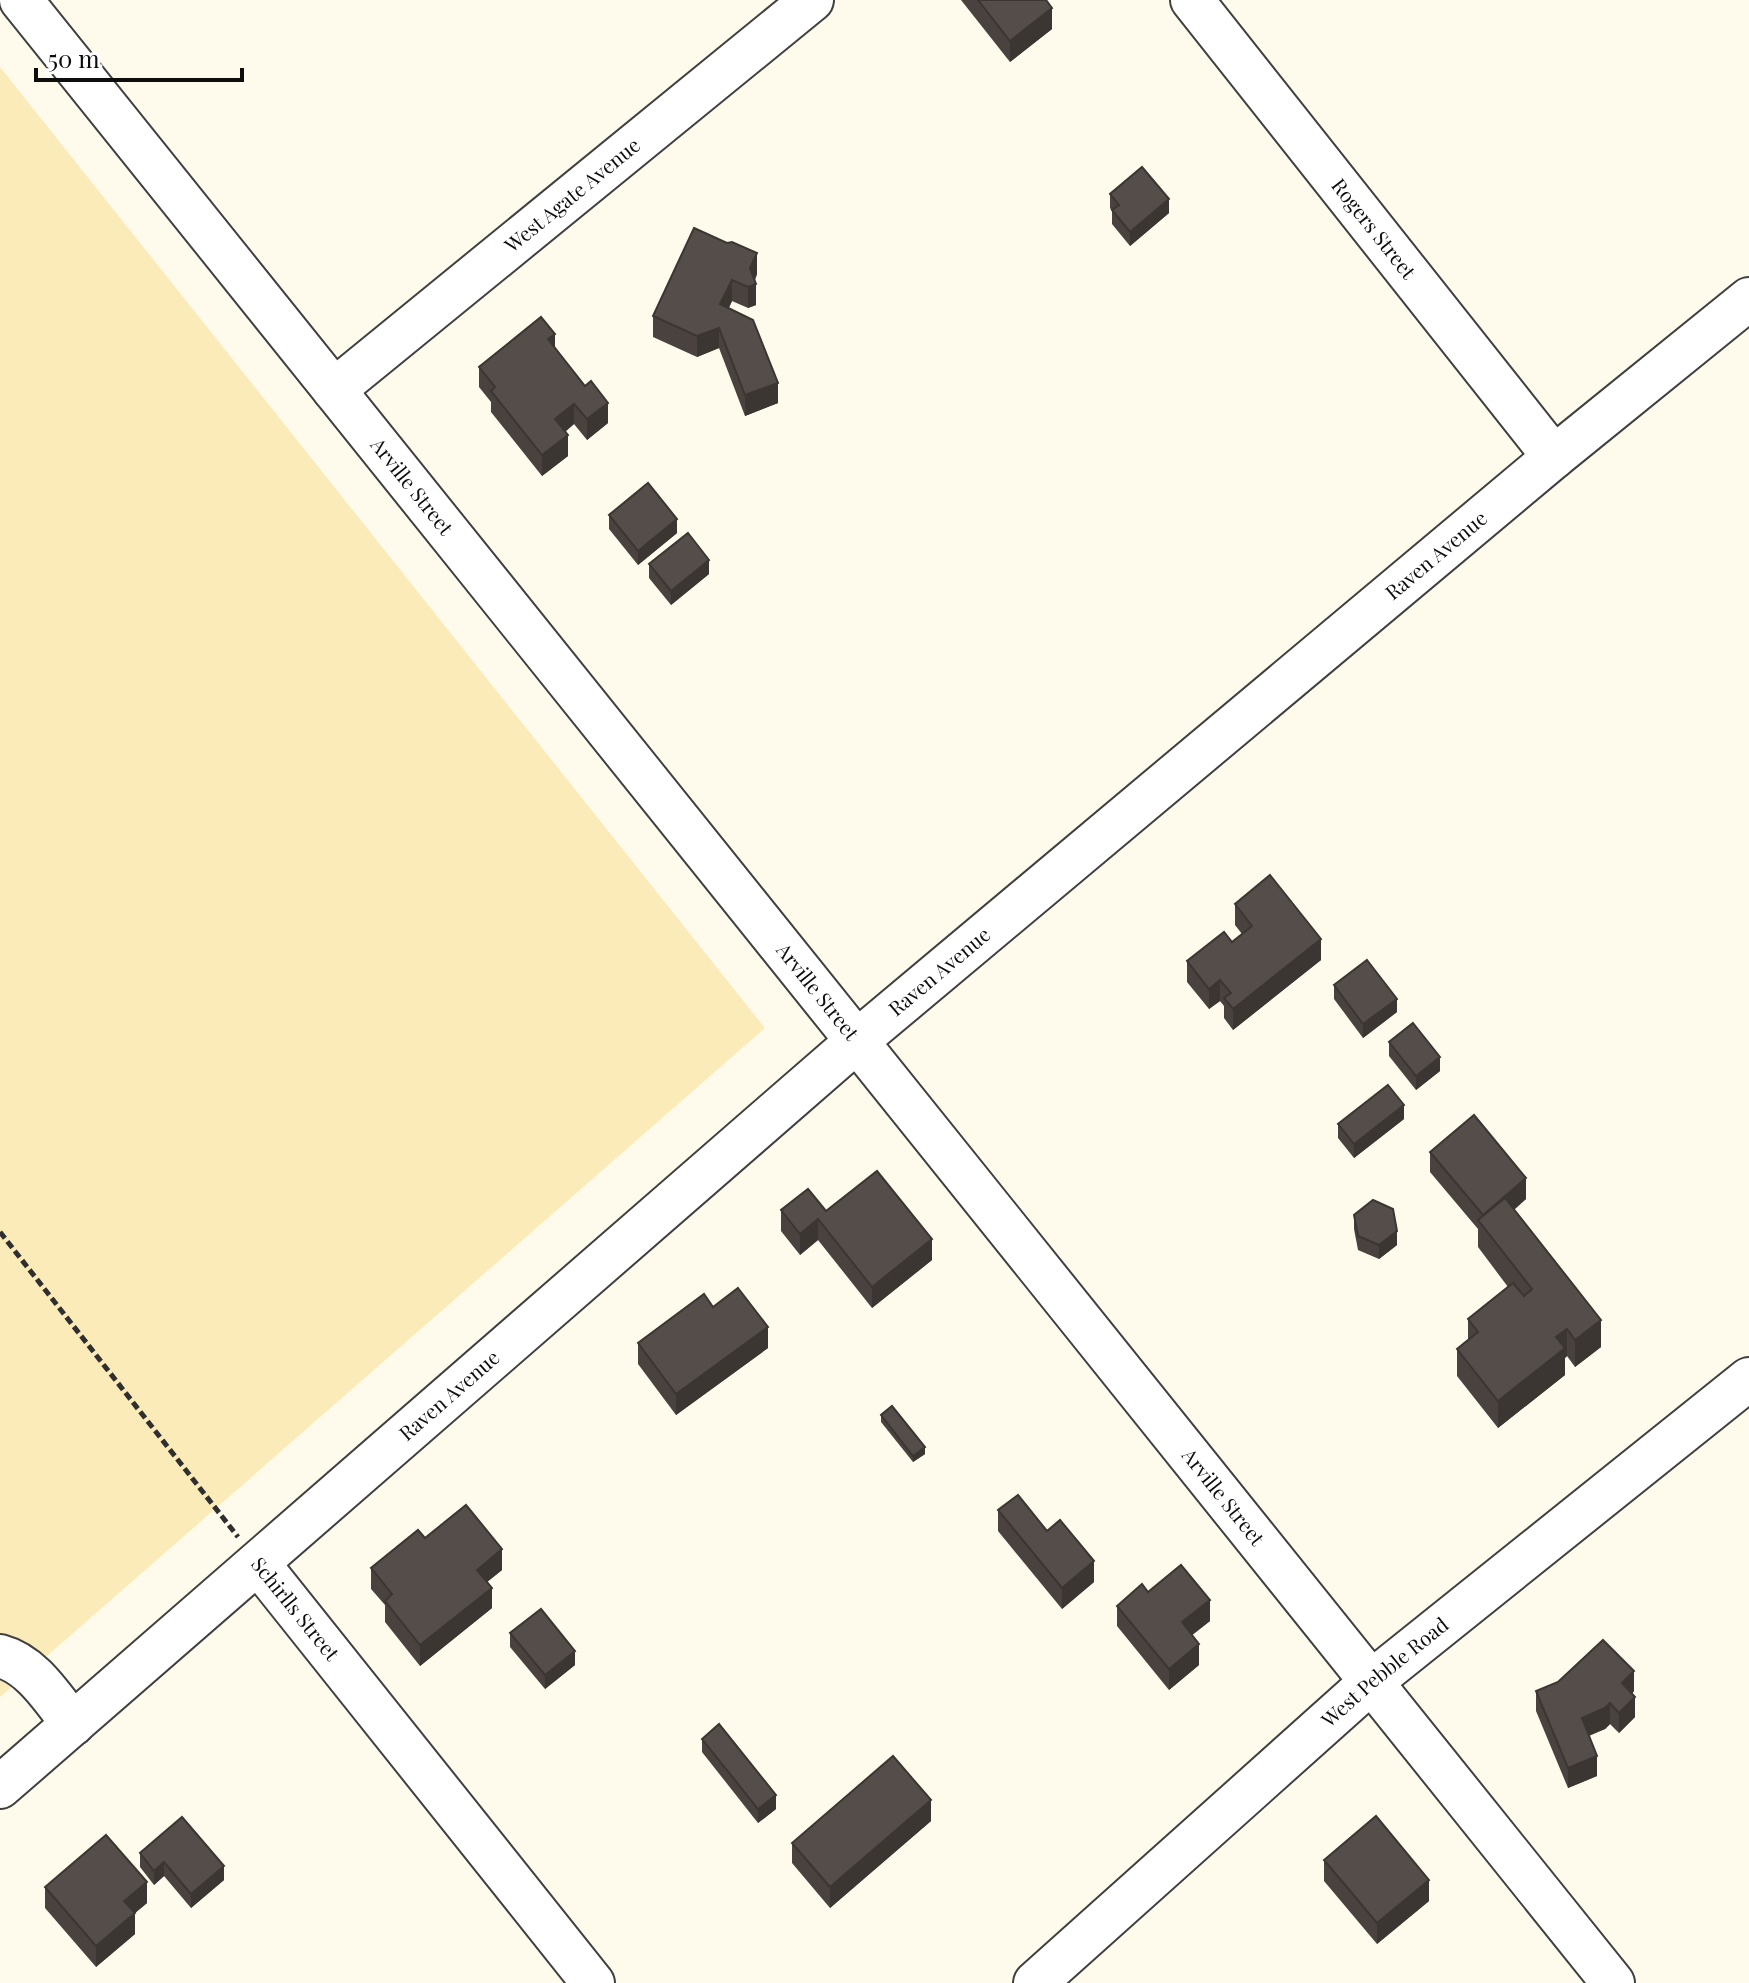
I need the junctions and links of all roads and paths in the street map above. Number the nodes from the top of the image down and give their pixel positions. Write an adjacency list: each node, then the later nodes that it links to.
1 (21, 0): 5 (street, Arville Street)
2 (812, 0): 5 (street, West Agate Avenue)
3 (1192, 0): 6 (street, Rogers Street)
4 (1749, 299): 6 (street, Raven Avenue)
5 (334, 390): 7 (street, Arville Street)
6 (1554, 457): 7 (street, Raven Avenue)
7 (857, 1041): 10 (street, Raven Avenue); 12 (street, Arville Street)
8 (0, 1232): 10 (path, Schirlls Street)
9 (1749, 1379): 12 (street, West Pebble Road)
10 (258, 1563): 13 (street, Raven Avenue); 15 (street, Schirlls Street)
11 (0, 1656): 13 (street)
12 (1371, 1682): 16 (street, West Pebble Road); 17 (street, Arville Street)
13 (73, 1724): 14 (street, Raven Avenue)
14 (0, 1787)
15 (593, 1983)
16 (1035, 1983)
17 (1613, 1983)

